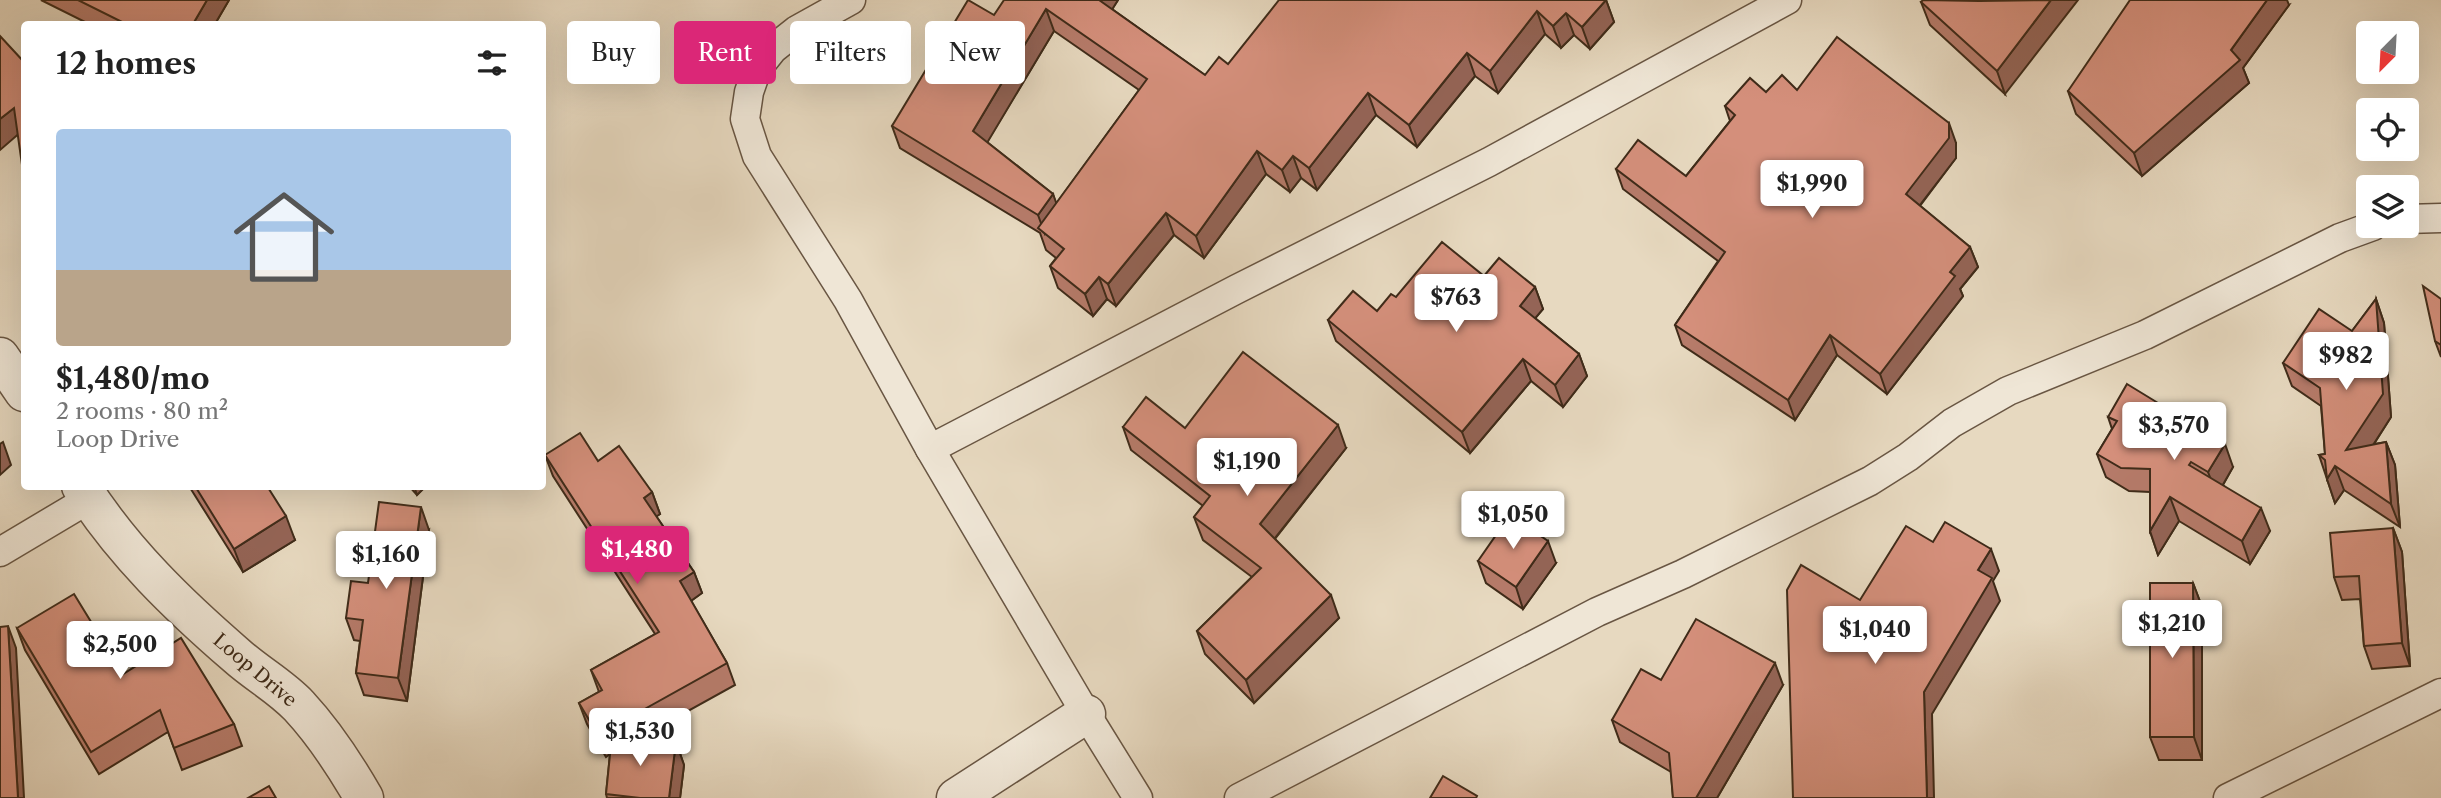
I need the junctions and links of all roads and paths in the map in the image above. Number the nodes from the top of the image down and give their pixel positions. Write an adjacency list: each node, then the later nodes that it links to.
1 (851, 0): 8 (lane)
2 (1787, 0): 8 (lane)
3 (2441, 218): 4 (lane)
4 (2419, 219)
5 (2356, 232): 16 (lane)
6 (0, 357): 7 (street)
7 (21, 388)
8 (930, 449): 12 (lane)
9 (85, 493): 10 (lane); 13 (street, Loop Drive)
10 (0, 552)
11 (2441, 693): 17 (lane)
12 (1086, 714): 14 (street); 15 (lane)
13 (364, 798)
14 (956, 798)
15 (1138, 798)
16 (1239, 798)
17 (2228, 798)

